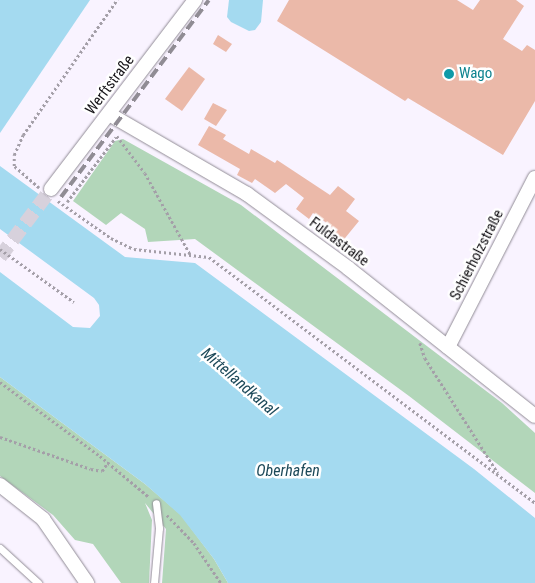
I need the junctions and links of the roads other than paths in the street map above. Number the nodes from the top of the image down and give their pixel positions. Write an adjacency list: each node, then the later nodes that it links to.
1 (195, 0): 2 (street, Werftstraße)
2 (109, 114): 4 (street, Werftstraße); 5 (street, Fuldastraße)
3 (535, 178): 5 (street, Schierholzstraße)
4 (48, 192)
5 (448, 347): 6 (street, Fuldastraße)
6 (535, 416)
7 (0, 485): 11 (street)
8 (156, 504): 12 (lane)
9 (0, 548): 10 (lane)
10 (38, 583)
11 (87, 583)
12 (154, 583)

